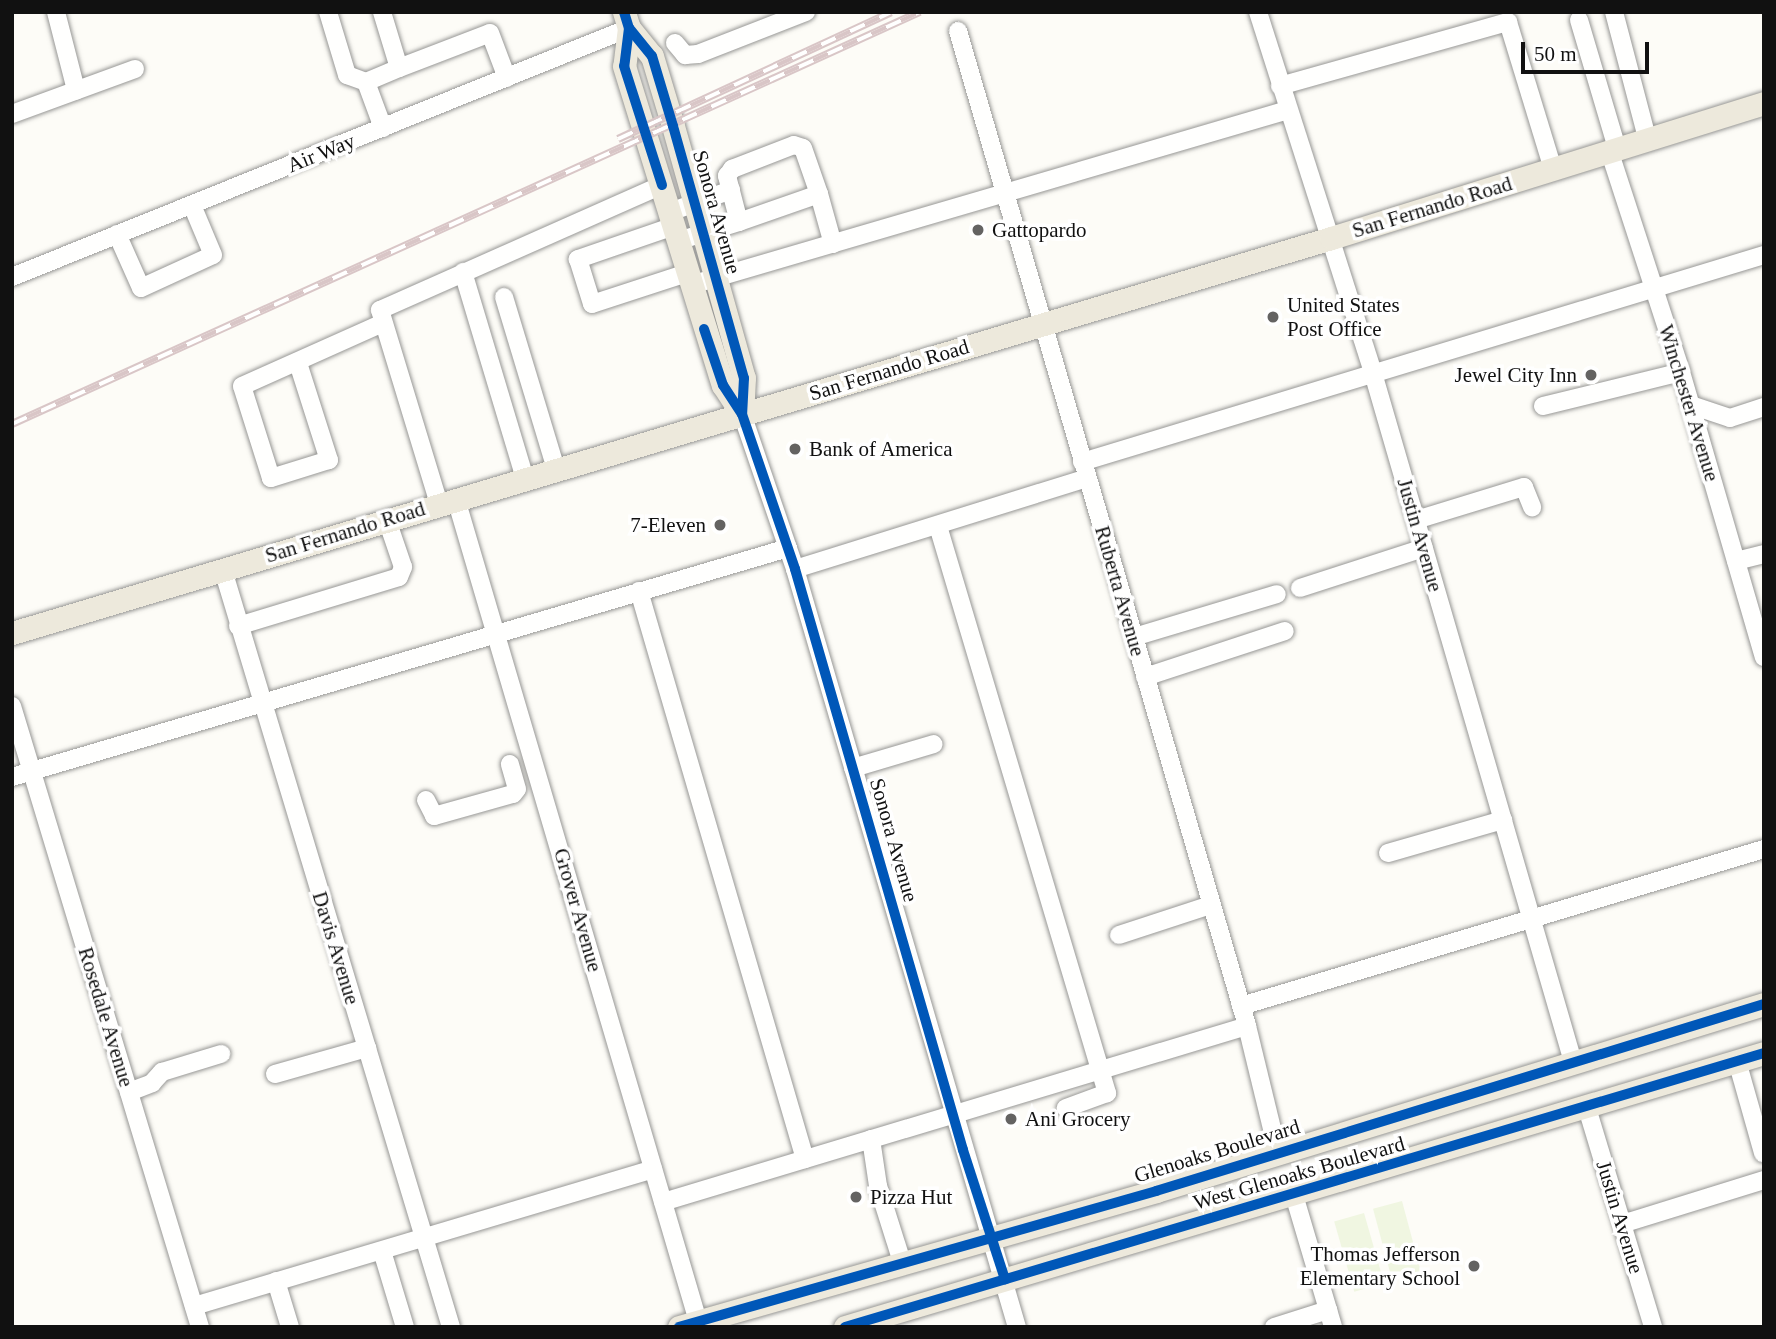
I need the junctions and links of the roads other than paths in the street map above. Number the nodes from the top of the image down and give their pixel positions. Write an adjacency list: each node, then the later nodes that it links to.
1 (56, 12): 16 (street)
2 (328, 12): 14 (street)
3 (382, 12): 11 (street)
4 (806, 12): 10 (street)
5 (1258, 12): 15 (street, Justin Avenue)
6 (1614, 12): 21 (street)
7 (627, 20): 13 (street, Air Way); 24 (main road, Sonora Avenue); 30 (main road, Sonora Avenue)
8 (1579, 20): 22 (street, Winchester Avenue)
9 (958, 31): 27 (street, Ruberta Avenue)
10 (676, 43)
11 (399, 68): 13 (street); 14 (street)
12 (135, 69): 16 (street)
13 (506, 78): 20 (street, Air Way)
14 (366, 82): 20 (street)
15 (1280, 86): 18 (street, Justin Avenue); 23 (street)
16 (76, 90): 19 (street)
17 (1764, 103): 21 (main road, San Fernando Road)
18 (1288, 110): 27 (street); 32 (street, Justin Avenue)
19 (12, 114)
20 (383, 128): 28 (street, Air Way)
21 (1647, 138): 22 (main road, San Fernando Road)
22 (1613, 149): 23 (main road, San Fernando Road); 38 (street, Winchester Avenue)
23 (1553, 169): 32 (main road, San Fernando Road)
24 (662, 185): 30 (main road, Sonora Avenue); 35 (street)
25 (731, 190): 26 (street); 29 (street); 30 (street)
26 (819, 194): 29 (street); 33 (street)
27 (1003, 194): 33 (street); 41 (street, Ruberta Avenue)
28 (192, 205): 31 (street, Air Way); 31 (street)
29 (739, 222): 30 (street)
30 (685, 223): 37 (main road, Sonora Avenue); 37 (street)
31 (117, 234): 36 (street, Air Way)
32 (1331, 238): 41 (main road, San Fernando Road); 44 (street, Justin Avenue)
33 (832, 244): 37 (street)
34 (1764, 255): 38 (street)
35 (463, 272): 40 (street); 51 (street)
36 (12, 277)
37 (699, 279): 48 (main road, Sonora Avenue); 48 (main road, Sonora Avenue)
38 (1654, 288): 43 (street, Winchester Avenue); 44 (street)
39 (504, 297): 49 (street)
40 (383, 323): 42 (street); 52 (street, Grover Avenue)
41 (1042, 325): 48 (main road, San Fernando Road); 50 (street, Ruberta Avenue)
42 (298, 363): 42 (street)
43 (1681, 372): 45 (street, Winchester Avenue); 46 (street)
44 (1373, 373): 50 (street); 55 (street, Justin Avenue)
45 (1691, 405): 47 (street); 60 (street, Winchester Avenue)
46 (1544, 406)
47 (1764, 407)
48 (742, 414): 49 (main road, San Fernando Road); 57 (street, Sonora Avenue)
49 (556, 469): 51 (main road, San Fernando Road)
50 (1085, 470): 56 (street); 70 (street, Ruberta Avenue)
51 (525, 479): 52 (main road, San Fernando Road)
52 (448, 501): 54 (main road, San Fernando Road); 68 (street, Grover Avenue)
53 (1532, 507): 55 (street)
54 (387, 520): 62 (main road, San Fernando Road); 66 (street)
55 (1416, 520): 58 (street, Justin Avenue)
56 (938, 526): 61 (street); 96 (street)
57 (788, 548): 61 (street, Sonora Avenue); 64 (street)
58 (1424, 548): 63 (street); 82 (street, Justin Avenue)
59 (1764, 554): 60 (street)
60 (1736, 562): 71 (street, Winchester Avenue)
61 (795, 569): 77 (street, Sonora Avenue)
62 (223, 570): 66 (street, Davis Avenue); 69 (main road, San Fernando Road)
63 (1300, 588)
64 (639, 591): 68 (street); 105 (street)
65 (1277, 594): 70 (street)
66 (238, 626): 73 (street, Davis Avenue)
67 (1285, 631): 72 (street)
68 (497, 632): 73 (street); 79 (street, Grover Avenue)
69 (12, 633)
70 (1134, 637): 72 (street, Ruberta Avenue)
71 (1764, 657)
72 (1145, 677): 85 (street, Ruberta Avenue)
73 (261, 701): 78 (street); 91 (street, Davis Avenue)
74 (12, 706): 75 (street, Rosedale Avenue)
75 (15, 727): 78 (street, Rosedale Avenue)
76 (934, 744): 77 (street)
77 (853, 768): 101 (street, Sonora Avenue)
78 (31, 771): 80 (street); 98 (street, Rosedale Avenue)
79 (538, 771): 81 (street); 106 (street, Grover Avenue)
80 (12, 776)
81 (426, 800)
82 (1503, 820): 84 (street); 86 (street, Justin Avenue)
83 (1764, 849): 86 (street)
84 (1388, 853)
85 (1211, 905): 87 (street); 89 (street, Ruberta Avenue)
86 (1532, 920): 89 (street); 95 (street, Justin Avenue)
87 (1119, 935)
88 (1764, 1004): 95 (main road, Glenoaks Boulevard)
89 (1241, 1006): 90 (street, Ruberta Avenue)
90 (1247, 1026): 96 (street); 103 (street, Ruberta Avenue)
91 (367, 1048): 97 (street); 112 (street, Davis Avenue)
92 (1764, 1053): 94 (main road, West Glenoaks Boulevard)
93 (221, 1054): 98 (street)
94 (1737, 1061): 100 (main road, West Glenoaks Boulevard); 104 (street)
95 (1573, 1062): 103 (main road, Glenoaks Boulevard)
96 (1098, 1069): 99 (street); 101 (street)
97 (275, 1074)
98 (129, 1092): 117 (street, Rosedale Avenue)
99 (1066, 1108)
100 (1587, 1108): 108 (main road, West Glenoaks Boulevard); 110 (street, Justin Avenue)
101 (953, 1114): 102 (street); 111 (street, Sonora Avenue)
102 (871, 1139): 105 (street); 114 (street)
103 (1278, 1153): 111 (main road, Glenoaks Boulevard)
104 (1763, 1153)
105 (805, 1158): 109 (street)
106 (653, 1169): 109 (street, Grover Avenue); 112 (street)
107 (1764, 1180): 110 (street)
108 (1294, 1195): 115 (main road, West Glenoaks Boulevard); 118 (street)
109 (663, 1202): 119 (street, Grover Avenue)
110 (1622, 1224): 127 (street, Justin Avenue)
111 (992, 1236): 114 (main road, Glenoaks Boulevard); 115 (street, Sonora Avenue)
112 (425, 1239): 113 (street); 123 (street, Davis Avenue)
113 (382, 1251): 116 (street); 122 (street)
114 (902, 1262): 119 (main road, Glenoaks Boulevard)
115 (1005, 1279): 124 (main road, West Glenoaks Boulevard); 125 (street, Sonora Avenue)
116 (276, 1281): 117 (street); 121 (street)
117 (194, 1306): 120 (street, Rosedale Avenue)
118 (1331, 1318): 126 (street)
119 (688, 1324)
120 (200, 1327)
121 (290, 1327)
122 (405, 1327)
123 (451, 1327)
124 (845, 1327)
125 (1017, 1327)
126 (1274, 1327)
127 (1653, 1327)

